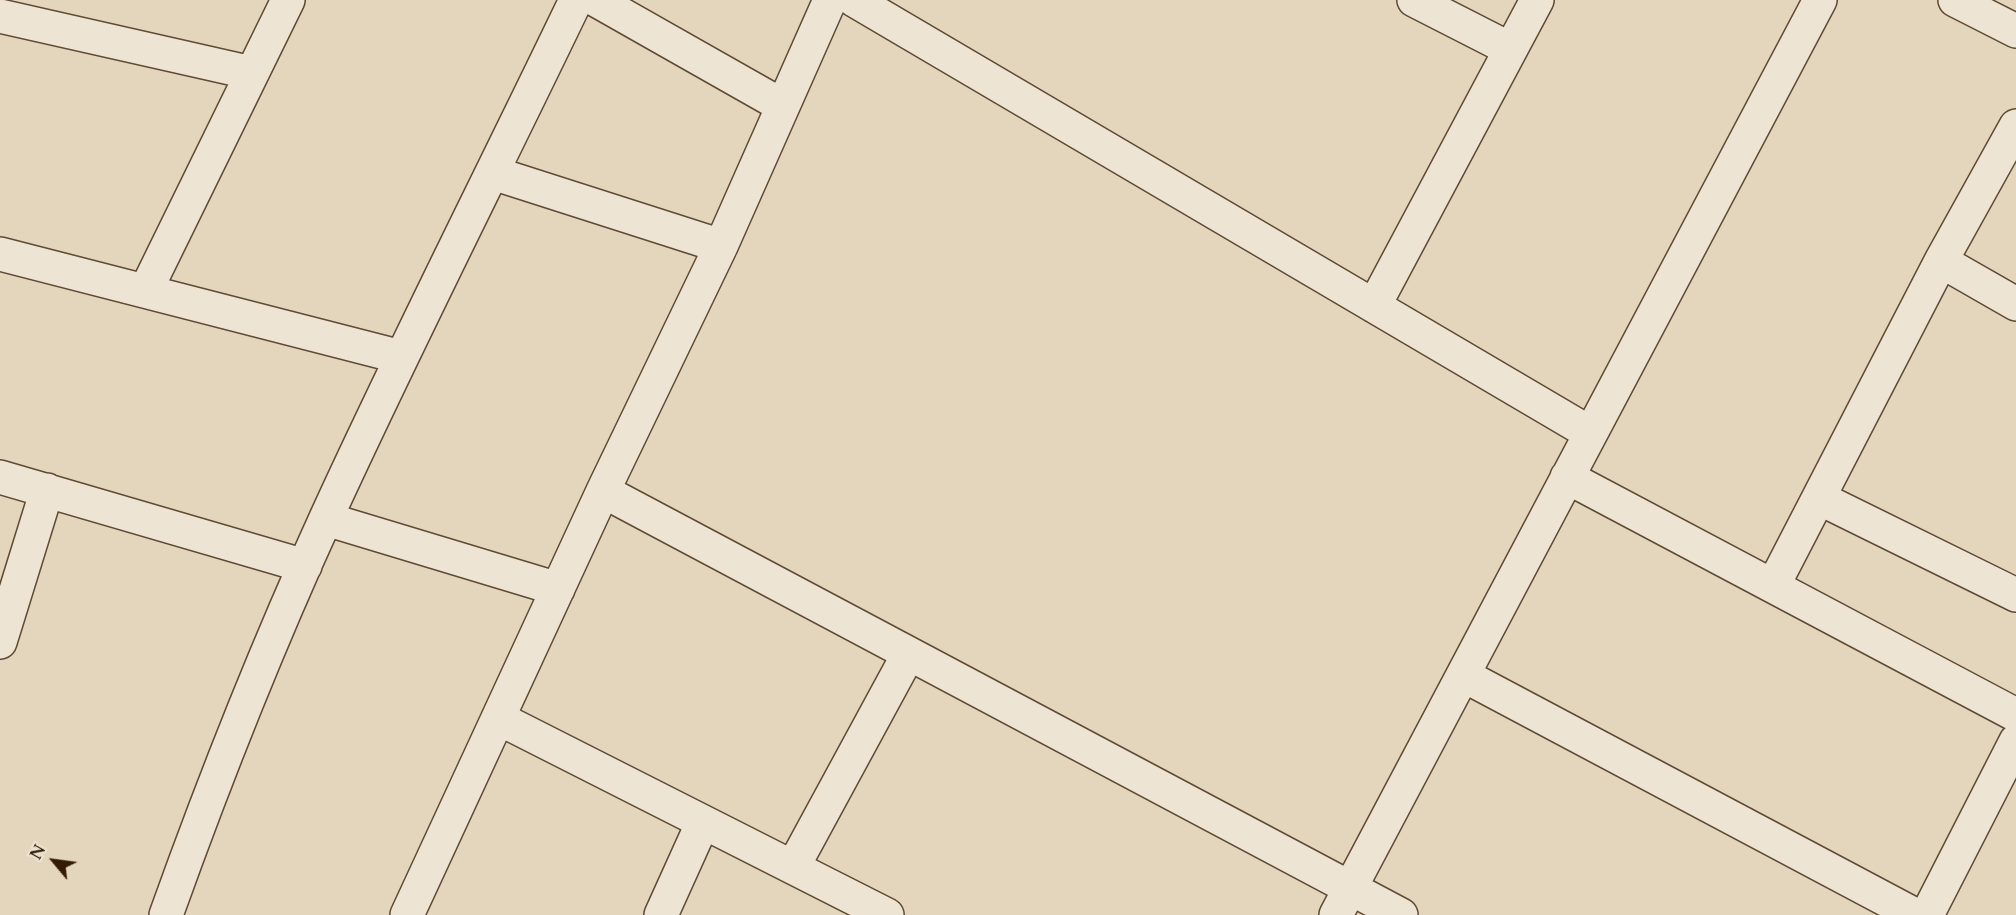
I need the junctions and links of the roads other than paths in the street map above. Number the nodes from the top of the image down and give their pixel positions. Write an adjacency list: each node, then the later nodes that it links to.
1 (288, 0): 13 (street)
2 (576, 0): 16 (street)
3 (596, 0): 14 (street)
4 (830, 0): 14 (street)
5 (854, 0): 22 (street)
6 (1414, 0): 12 (street)
7 (1537, 0): 12 (street)
8 (1820, 0): 24 (street)
9 (1955, 0): 11 (street)
10 (0, 16): 13 (street)
11 (2016, 31)
12 (1510, 49): 22 (street)
13 (252, 73): 20 (street)
14 (783, 106): 17 (street)
15 (2016, 126): 19 (street)
16 (493, 173): 17 (street); 23 (street)
17 (721, 246): 28 (street)
18 (0, 254): 20 (street)
19 (1941, 261): 21 (street); 29 (street)
20 (146, 290): 23 (street)
21 (2016, 304)
22 (1374, 306): 24 (street)
23 (401, 357): 30 (street)
24 (1590, 433): 26 (street)
25 (0, 477): 27 (street)
26 (1567, 477): 32 (street); 37 (street)
27 (47, 490): 31 (street); 35 (street)
28 (603, 491): 33 (street); 36 (street)
29 (1819, 498): 32 (street); 34 (street)
30 (326, 519): 31 (street); 33 (street)
31 (305, 566): 44 (street)
32 (1773, 586): 38 (street)
33 (558, 589): 39 (street)
34 (2016, 595)
35 (0, 642)
36 (908, 655): 42 (street); 43 (street)
37 (1463, 675): 43 (street); 49 (street)
38 (2016, 715)
39 (498, 718): 41 (street); 45 (street)
40 (2016, 741): 50 (street)
41 (703, 822): 42 (street); 46 (street)
42 (793, 867): 47 (street)
43 (1343, 901): 48 (street)
44 (166, 915)
45 (407, 915)
46 (661, 915)
47 (887, 915)
48 (1401, 915)
49 (1915, 915)
50 (1927, 915)

